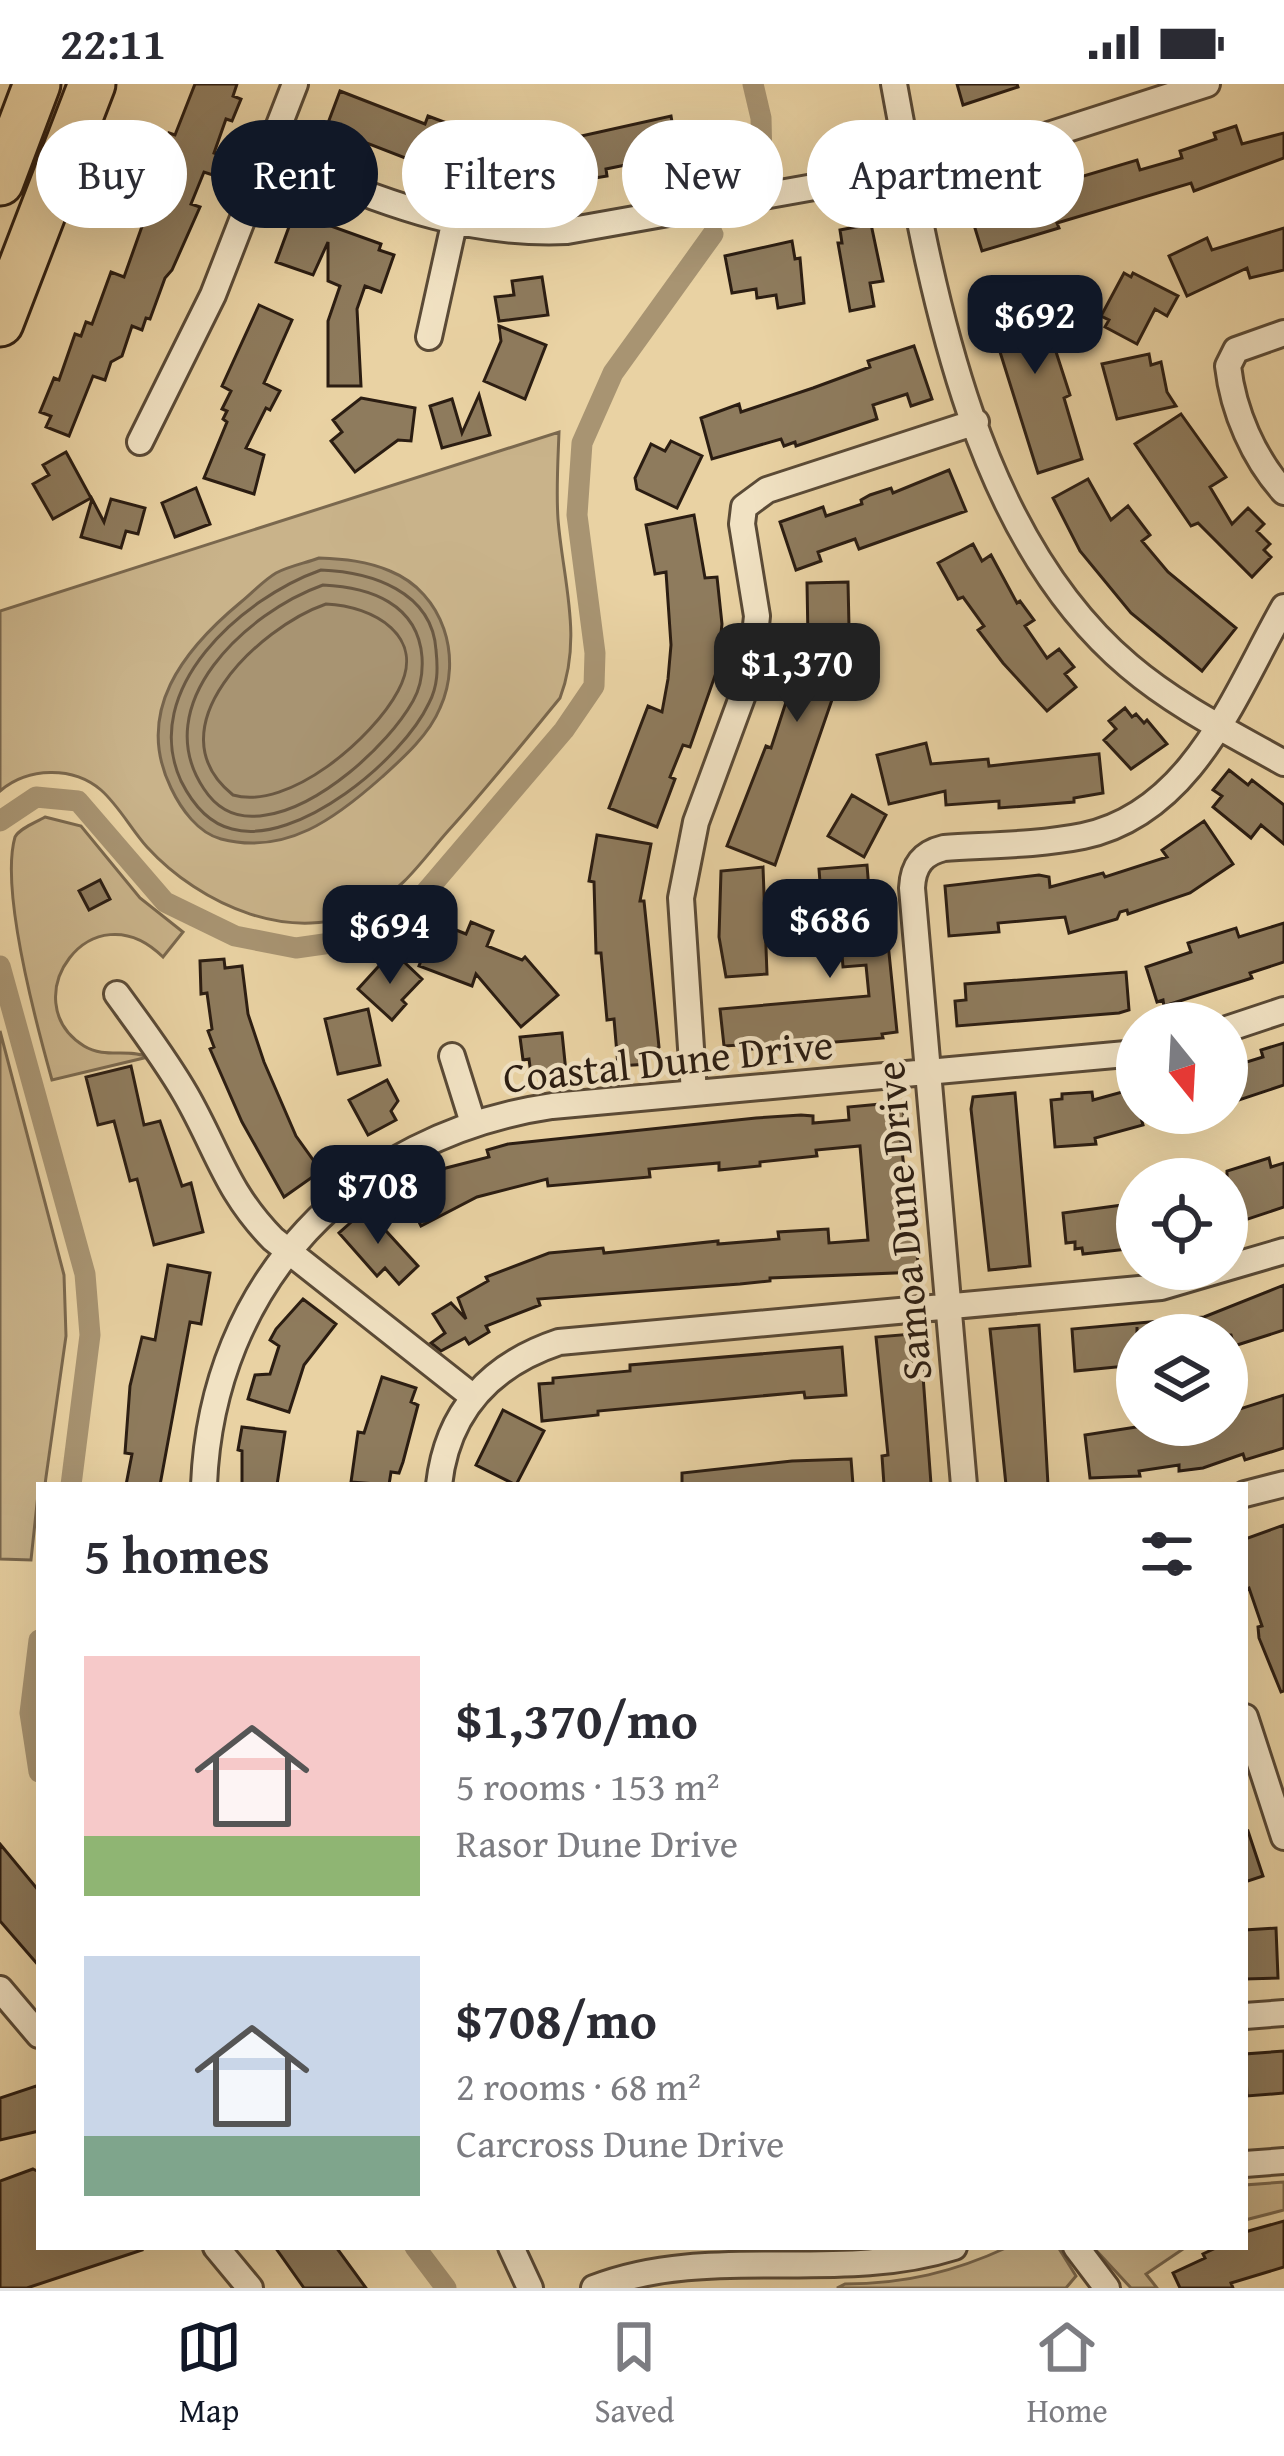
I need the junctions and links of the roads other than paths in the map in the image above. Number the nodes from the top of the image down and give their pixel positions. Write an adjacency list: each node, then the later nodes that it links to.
1 (38, 84): 9 (highway)
2 (92, 84): 17 (highway)
3 (295, 84): 6 (street)
4 (894, 84): 7 (street)
5 (1207, 84): 8 (street)
6 (282, 120)
7 (901, 120)
8 (1084, 124)
9 (0, 182)
10 (807, 188): 11 (street)
11 (598, 226)
12 (240, 228): 21 (street)
13 (453, 228): 19 (street)
14 (487, 228): 15 (street)
15 (586, 228)
16 (921, 228): 20 (street)
17 (0, 323)
18 (1284, 333): 22 (street)
19 (430, 337)
20 (976, 422): 24 (street); 32 (street)
21 (140, 442)
22 (1284, 492)
23 (1284, 607): 24 (street, Samoa Dune Drive)
24 (1218, 726): 25 (street); 31 (street, Samoa Dune Drive)
25 (1284, 763)
26 (117, 994): 34 (street)
27 (1284, 1010): 28 (street)
28 (1248, 1022)
29 (1116, 1055): 31 (street, Coastal Dune Drive)
30 (452, 1056): 33 (street)
31 (928, 1072): 32 (street, Coastal Dune Drive); 36 (street, Samoa Dune Drive)
32 (694, 1093): 33 (street, Coastal Dune Drive)
33 (473, 1123): 34 (street, Coastal Dune Drive)
34 (288, 1250): 37 (street); 38 (street, Coastal Dune Drive)
35 (1284, 1251): 36 (street)
36 (949, 1306): 37 (street); 40 (street, Samoa Dune Drive)
37 (472, 1396): 39 (street)
38 (204, 1482)
39 (440, 1482)
40 (964, 1482)
41 (1284, 1484): 42 (street)
42 (1248, 1493)
43 (1248, 1726): 44 (street)
44 (1284, 1837)
45 (0, 1989): 48 (street)
46 (1284, 2013): 47 (street)
47 (1248, 2016)
48 (36, 2032)
49 (1284, 2162): 50 (street)
50 (1248, 2164)
51 (218, 2250): 56 (street)
52 (512, 2250): 57 (street)
53 (942, 2250): 55 (street)
54 (1078, 2250): 59 (street)
55 (812, 2276): 58 (street)
56 (250, 2288)
57 (530, 2288)
58 (594, 2288)
59 (1107, 2288)

